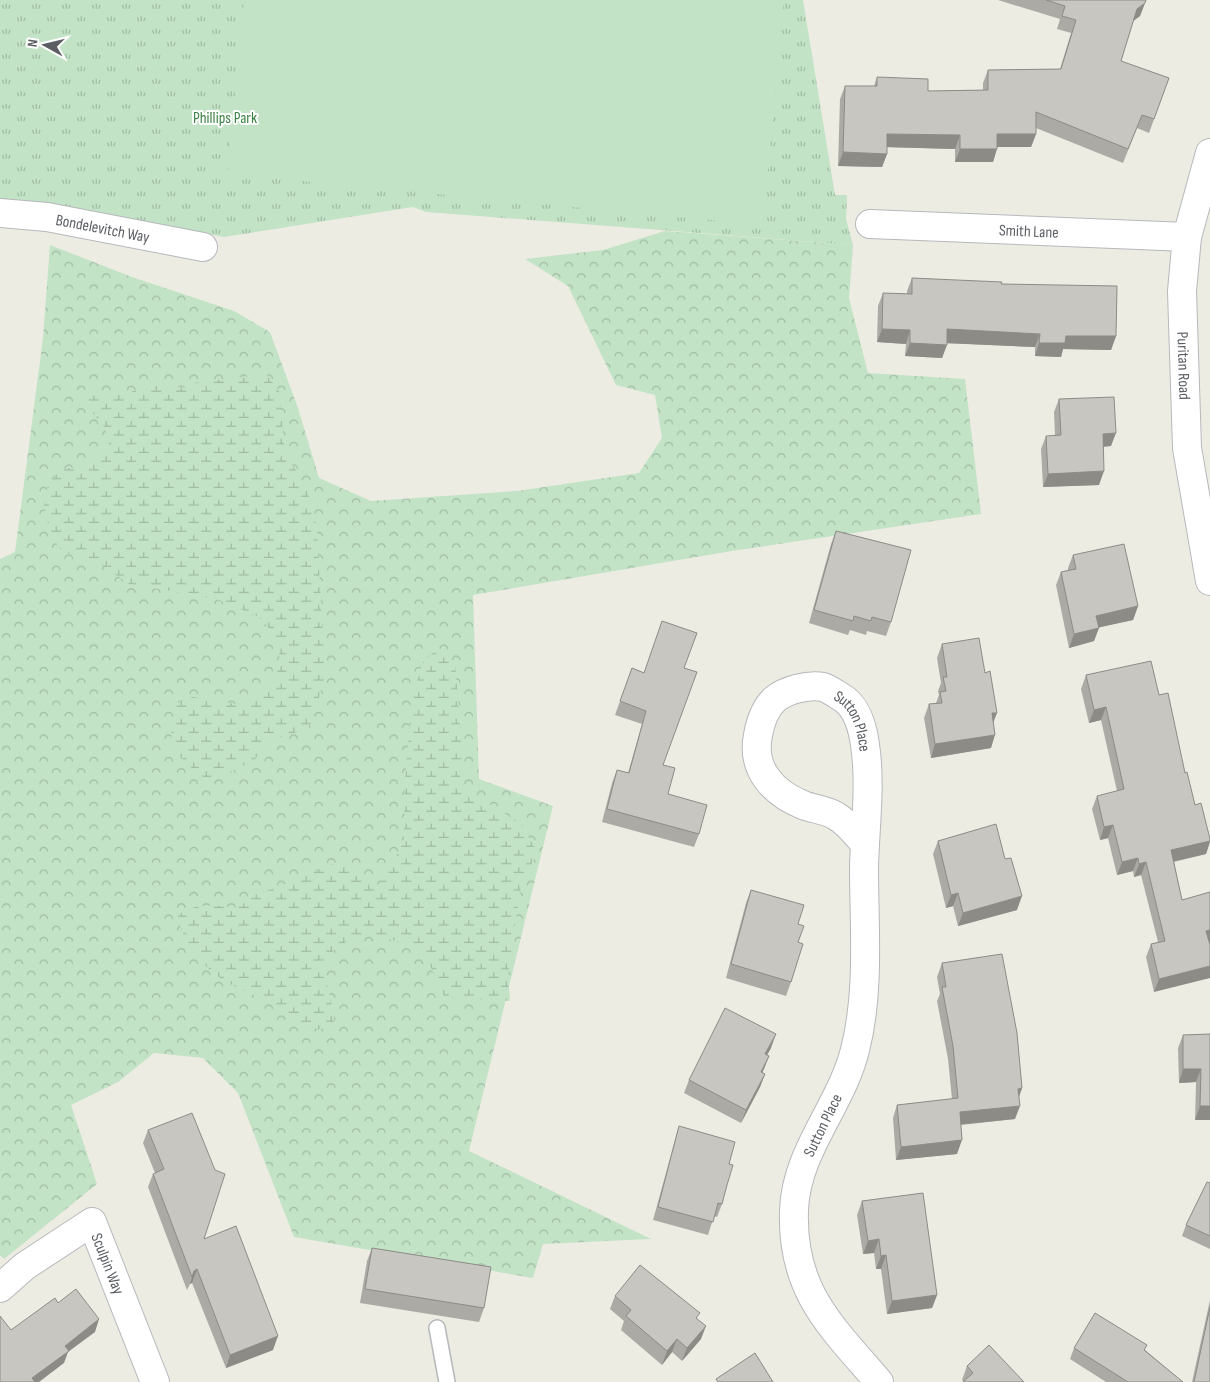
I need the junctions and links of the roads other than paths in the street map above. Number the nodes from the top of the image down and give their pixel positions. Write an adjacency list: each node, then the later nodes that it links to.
1 (1210, 153): 4 (street, Puritan Road)
2 (0, 213): 5 (street, Bondelevitch Way)
3 (870, 224): 4 (street, Smith Lane)
4 (1187, 237): 6 (street, Puritan Road)
5 (203, 247)
6 (1210, 581)
7 (865, 844): 7 (street, Sutton Place); 12 (street, Sutton Place)
8 (0, 1288): 10 (street, Sculpin Way)
9 (437, 1328): 11 (lane)
10 (155, 1382)
11 (447, 1382)
12 (879, 1382)

